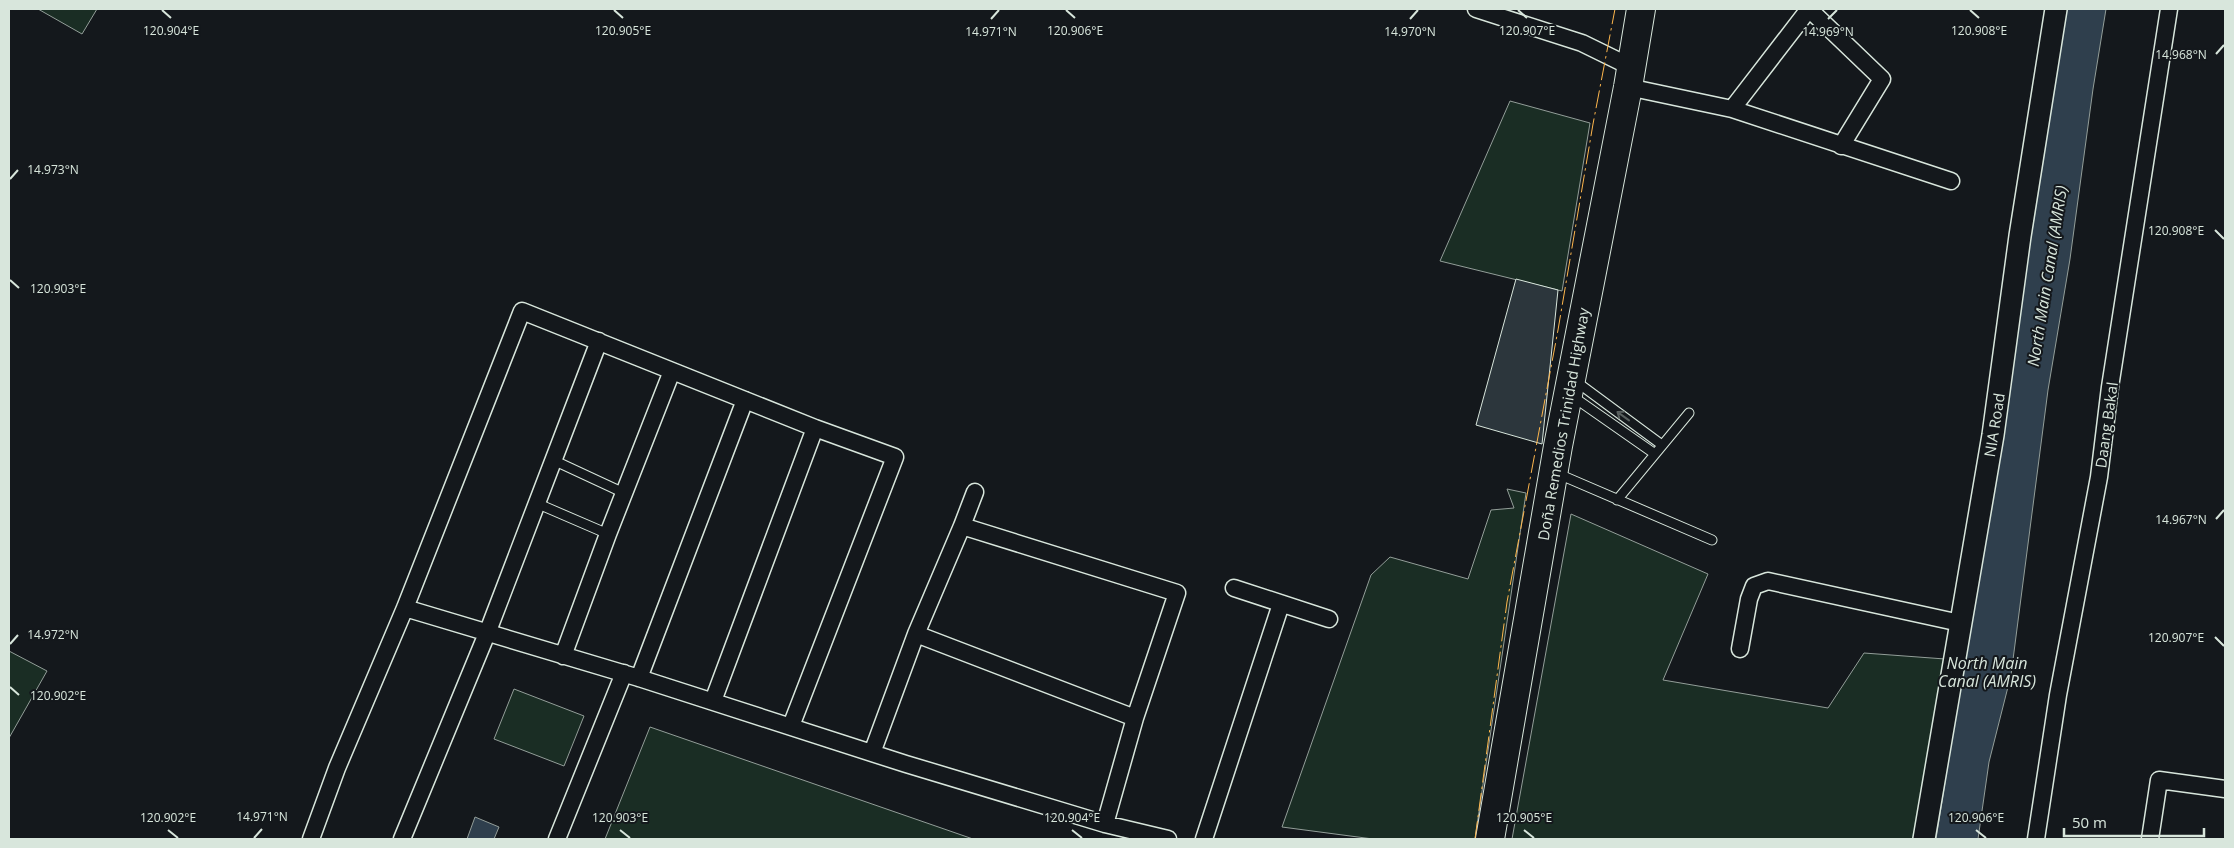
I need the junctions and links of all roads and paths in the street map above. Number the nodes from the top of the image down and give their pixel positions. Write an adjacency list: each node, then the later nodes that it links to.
1 (1476, 9): 5 (street)
2 (1641, 9): 5 (highway, Doña Remedios Trinidad Highway)
3 (2056, 9): 30 (street, NIA Road)
4 (2169, 9): 49 (street, Daang Bakal)
5 (1629, 77): 6 (street); 11 (highway, Doña Remedios Trinidad Highway)
6 (1732, 109): 7 (street); 7 (street)
7 (1841, 146): 8 (street)
8 (1951, 182)
9 (599, 342): 10 (street); 17 (street); 28 (street)
10 (672, 370): 12 (street); 20 (street)
11 (1569, 385): 15 (lane, one-way to 11); 16 (lane); 18 (highway, Doña Remedios Trinidad Highway)
12 (745, 400): 14 (street); 35 (street)
13 (1689, 413): 15 (lane)
14 (815, 428): 36 (street); 38 (street)
15 (1662, 445): 16 (lane)
16 (1655, 454): 21 (lane)
17 (553, 460): 20 (lane); 22 (street)
18 (1553, 472): 21 (lane); 47 (highway, Doña Remedios Trinidad Highway)
19 (975, 492): 23 (street)
20 (624, 494): 24 (street)
21 (1618, 500): 25 (lane)
22 (536, 503): 24 (lane); 31 (street)
23 (962, 526): 32 (street); 37 (street)
24 (608, 534): 34 (street)
25 (1712, 540)
26 (1234, 588): 27 (street)
27 (1281, 604): 29 (street); 46 (street)
28 (405, 608): 31 (street); 42 (street)
29 (1329, 619)
30 (1960, 623): 33 (street); 48 (street, NIA Road)
31 (488, 631): 34 (street); 43 (street)
32 (916, 634): 37 (street); 39 (street)
33 (1740, 649)
34 (563, 656): 35 (street)
35 (631, 675): 36 (street); 44 (street)
36 (713, 701): 38 (street)
37 (1135, 718): 41 (street)
38 (790, 726): 39 (street)
39 (872, 753): 41 (street)
40 (2225, 789): 50 (street)
41 (1105, 824): 45 (street)
42 (311, 839)
43 (402, 839)
44 (557, 839)
45 (1168, 839)
46 (1204, 839)
47 (1490, 839)
48 (1924, 839)
49 (2036, 839)
50 (2150, 839)

